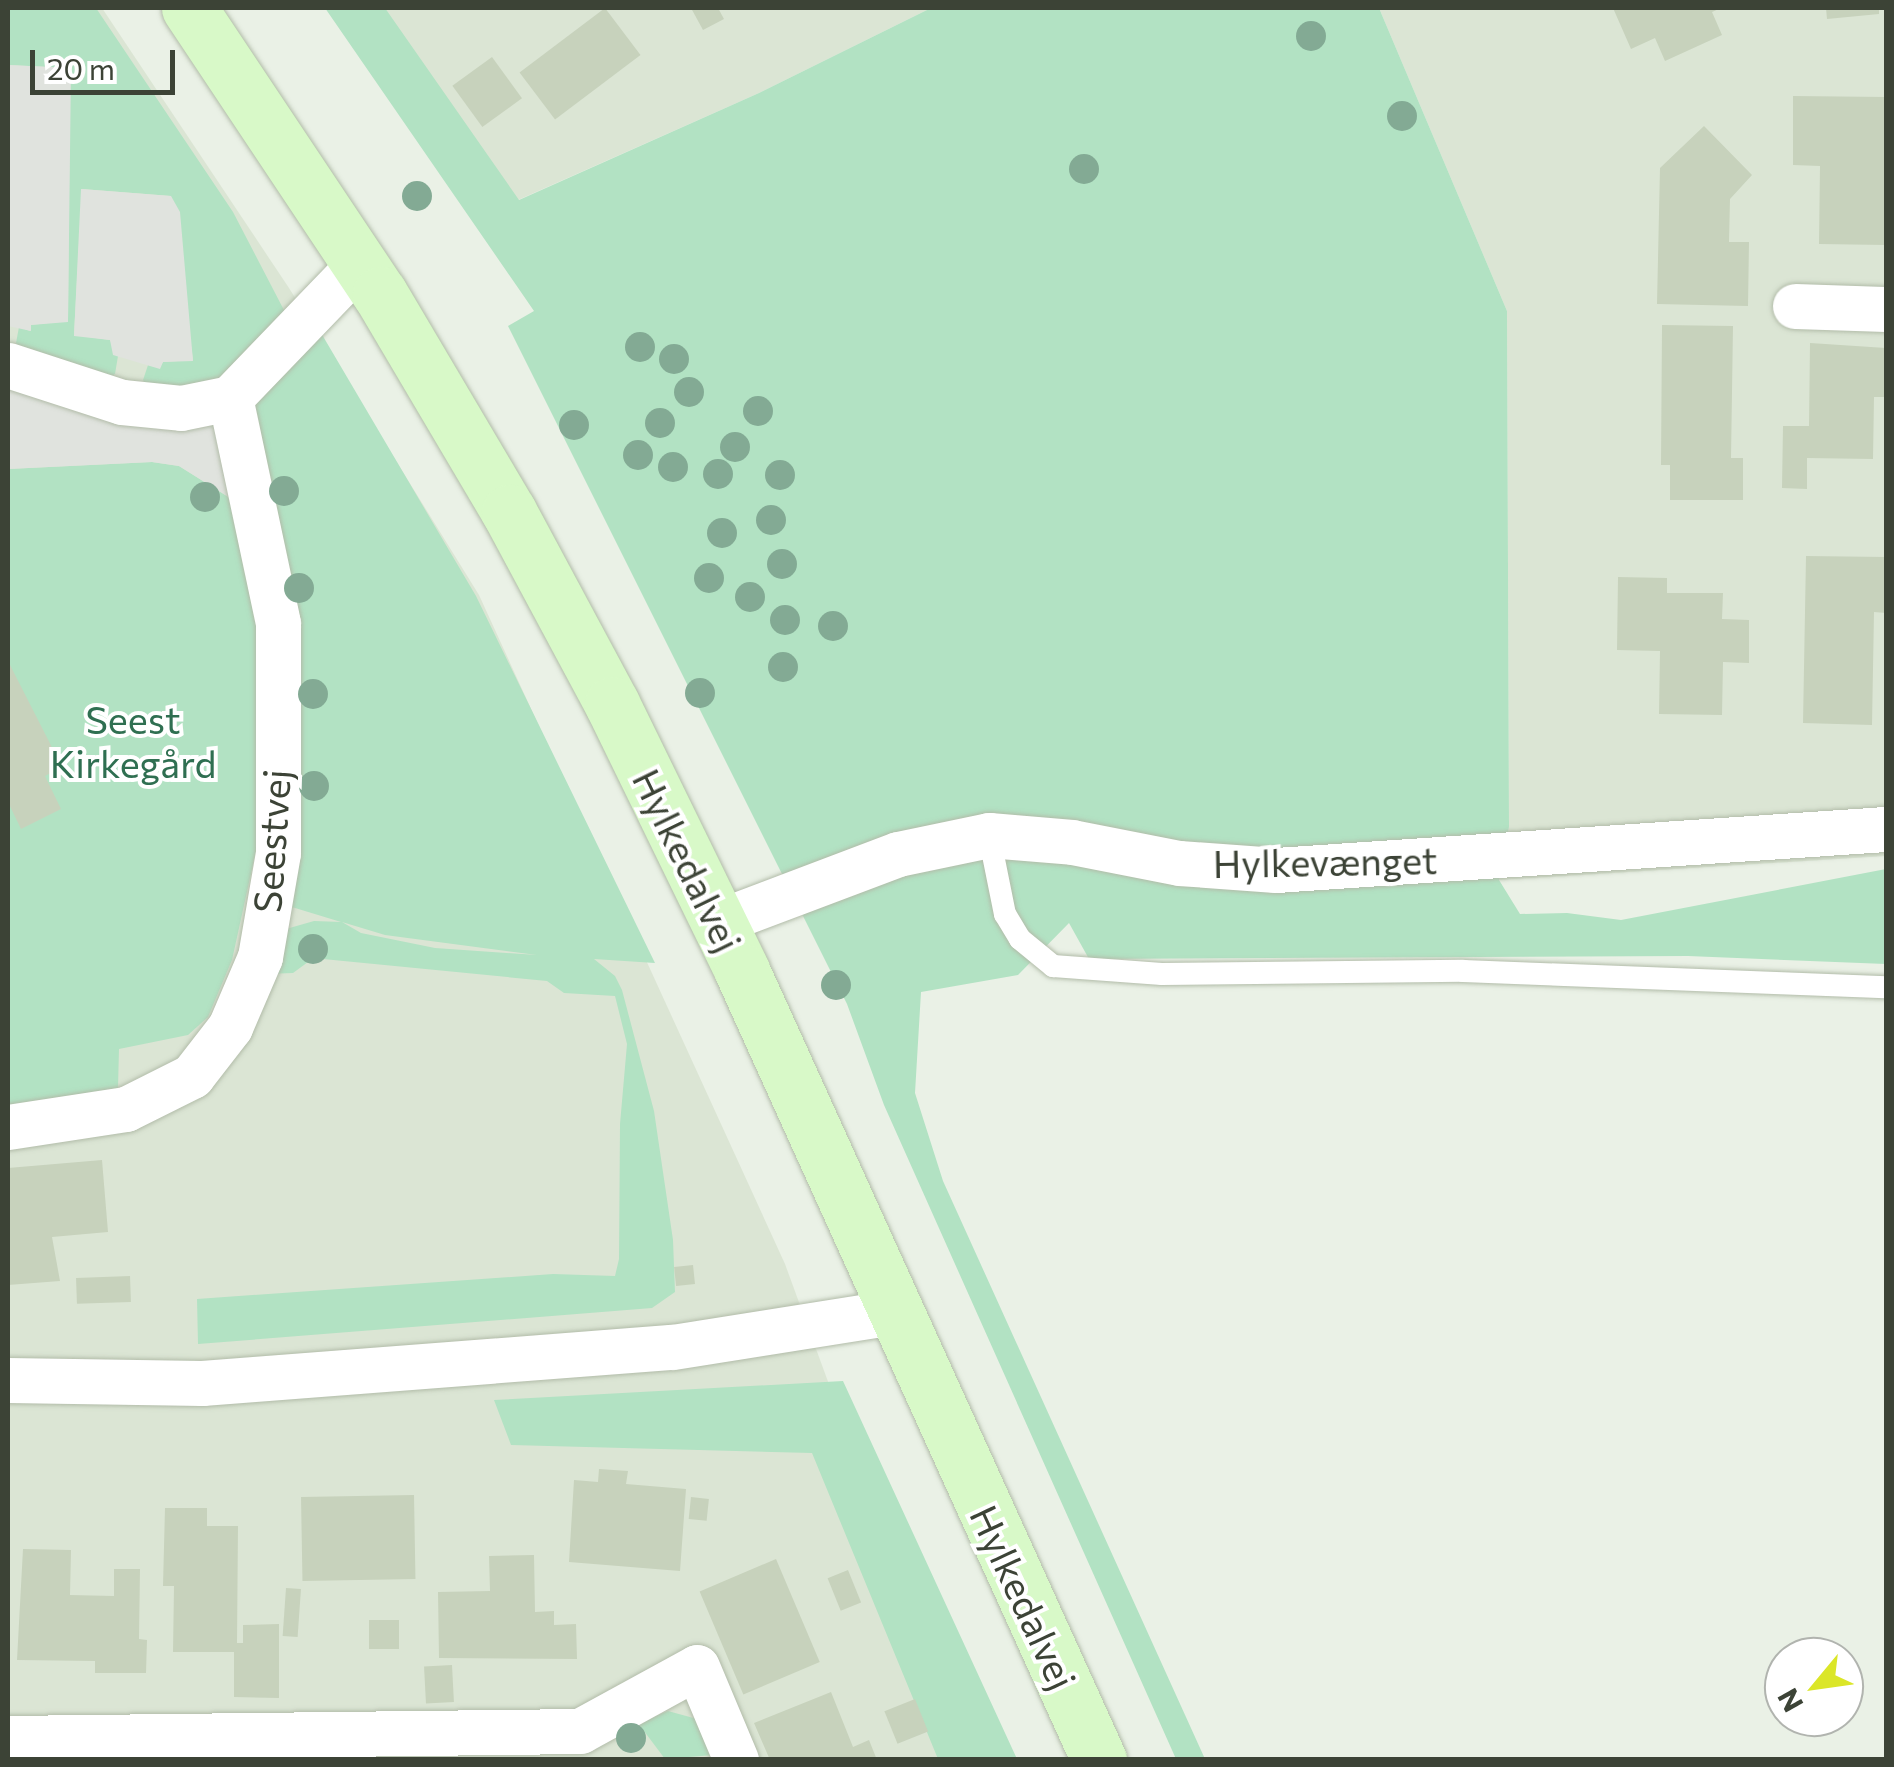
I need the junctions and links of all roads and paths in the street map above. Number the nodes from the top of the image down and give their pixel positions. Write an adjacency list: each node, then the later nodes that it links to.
1 (190, 8): 2 (street, Hylkedalvej)
2 (360, 262): 6 (street); 9 (street, Hylkedalvej)
3 (1795, 306): 4 (street)
4 (1886, 309)
5 (8, 365): 6 (street)
6 (230, 398): 11 (street, Seestvej)
7 (1886, 829): 8 (street, Hylkevænget)
8 (989, 834): 9 (street, Hylkevænget); 10 (lane)
9 (718, 922): 12 (street, Hylkedalvej)
10 (1886, 987)
11 (8, 1127)
12 (893, 1312): 13 (street); 16 (street, Hylkedalvej)
13 (8, 1380)
14 (8, 1738): 15 (street)
15 (736, 1760)
16 (1099, 1760)

